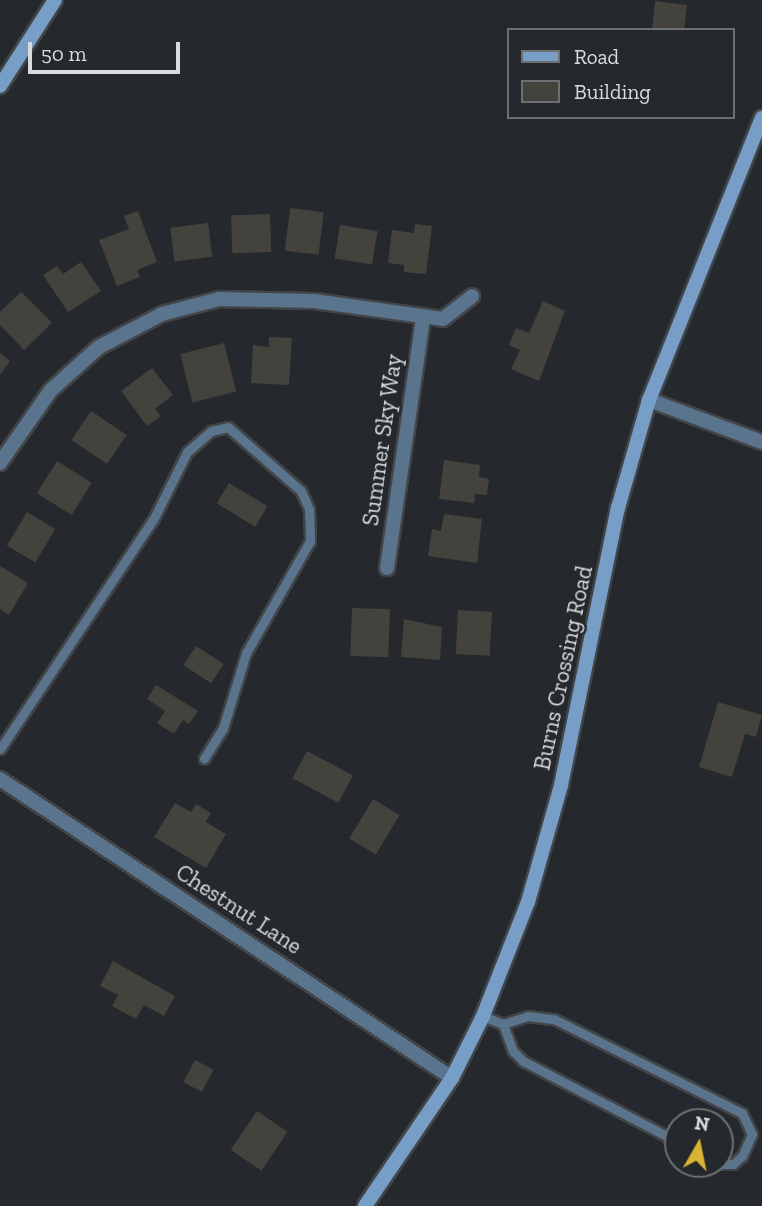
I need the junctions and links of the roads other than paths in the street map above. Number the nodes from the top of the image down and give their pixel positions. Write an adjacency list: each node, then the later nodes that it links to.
1 (55, 0): 2 (street)
2 (0, 86)
3 (762, 118): 6 (street, Burns Crossing Road)
4 (472, 296): 5 (street)
5 (422, 319): 8 (street); 9 (street, Summer Sky Way)
6 (649, 400): 7 (street); 13 (street, Burns Crossing Road)
7 (762, 442)
8 (0, 463)
9 (387, 568)
10 (0, 749): 11 (lane)
11 (204, 758)
12 (0, 779): 15 (street, Chestnut Lane)
13 (483, 1016): 14 (lane); 15 (street, Burns Crossing Road)
14 (503, 1024): 16 (lane); 18 (lane)
15 (452, 1077): 20 (street, Burns Crossing Road)
16 (732, 1108)
17 (734, 1109): 19 (lane)
18 (664, 1135)
19 (734, 1163)
20 (365, 1206)

